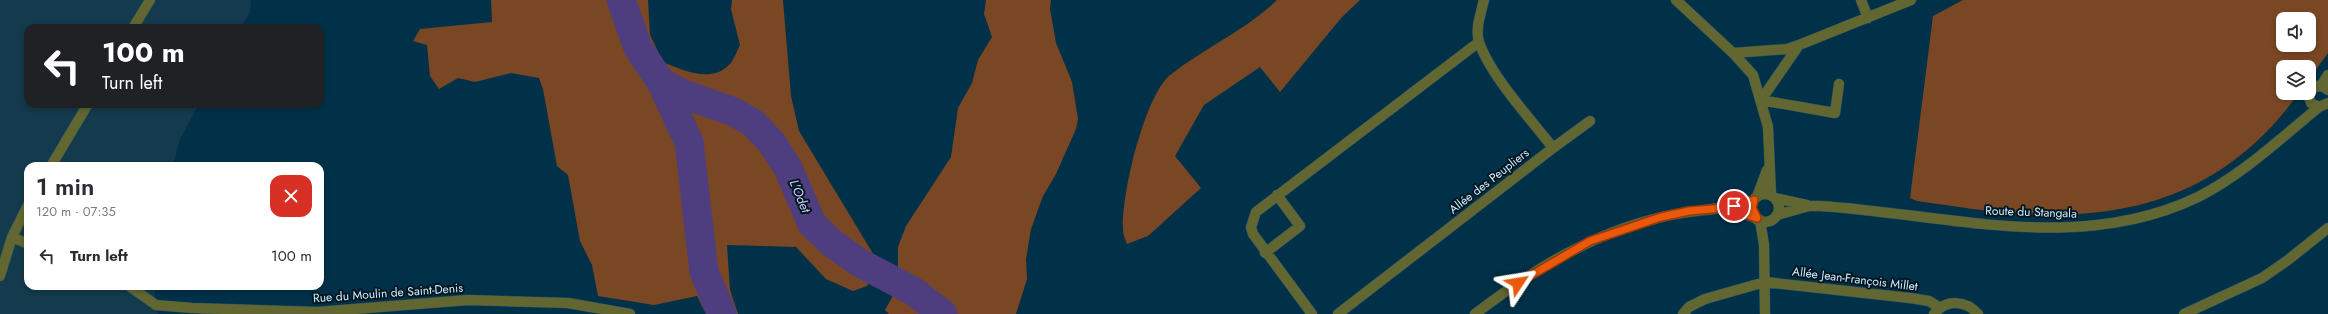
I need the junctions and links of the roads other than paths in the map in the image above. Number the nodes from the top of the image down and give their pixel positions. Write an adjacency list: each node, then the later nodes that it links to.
1 (150, 0): 7 (street)
2 (1484, 0): 8 (street)
3 (1676, 0): 10 (street)
4 (1861, 0): 6 (street)
5 (1911, 0): 6 (street)
6 (1868, 18): 9 (street)
7 (135, 24)
8 (1479, 42): 20 (street); 23 (street)
9 (1799, 45): 10 (street); 14 (street)
10 (1732, 53): 14 (street)
11 (2328, 75): 13 (street)
12 (1839, 84): 14 (street)
13 (2324, 88)
14 (1761, 100): 22 (street)
15 (2310, 100): 16 (street); 19 (street, Route du Stangala)
16 (2325, 106): 19 (street, Route du Stangala)
17 (86, 108): 21 (street)
18 (1590, 121): 20 (street, Allée des Peupliers)
19 (2297, 124): 26 (street, Route du Stangala)
20 (1553, 148): 42 (street, Allée des Peupliers)
21 (53, 162)
22 (1768, 168): 24 (street); 25 (street)
23 (1277, 196): 35 (street); 35 (street)
24 (1773, 196): 25 (street); 26 (street, Route du Stangala); 29 (street)
25 (1755, 199): 27 (street); 30 (street)
26 (1808, 206): 29 (street, Route du Stangala)
27 (1724, 208): 30 (street); 43 (street)
28 (24, 213): 32 (street)
29 (1776, 217): 30 (street); 34 (street)
30 (1759, 219): 34 (street)
31 (2328, 228): 47 (street)
32 (12, 236): 33 (street); 36 (street)
33 (24, 242)
34 (1764, 245): 37 (street)
35 (1266, 253): 41 (street)
36 (0, 276)
37 (1765, 282): 39 (street, Allée Jean-François Millet); 44 (street); 45 (street)
38 (134, 290): 40 (street, Rue du Moulin de Saint-Denis)
39 (1937, 311): 46 (street, Allée Jean-François Millet)
40 (630, 314)
41 (1312, 314)
42 (1338, 314)
43 (1475, 314)
44 (1683, 314)
45 (1765, 314)
46 (1978, 314)
47 (2184, 314)

